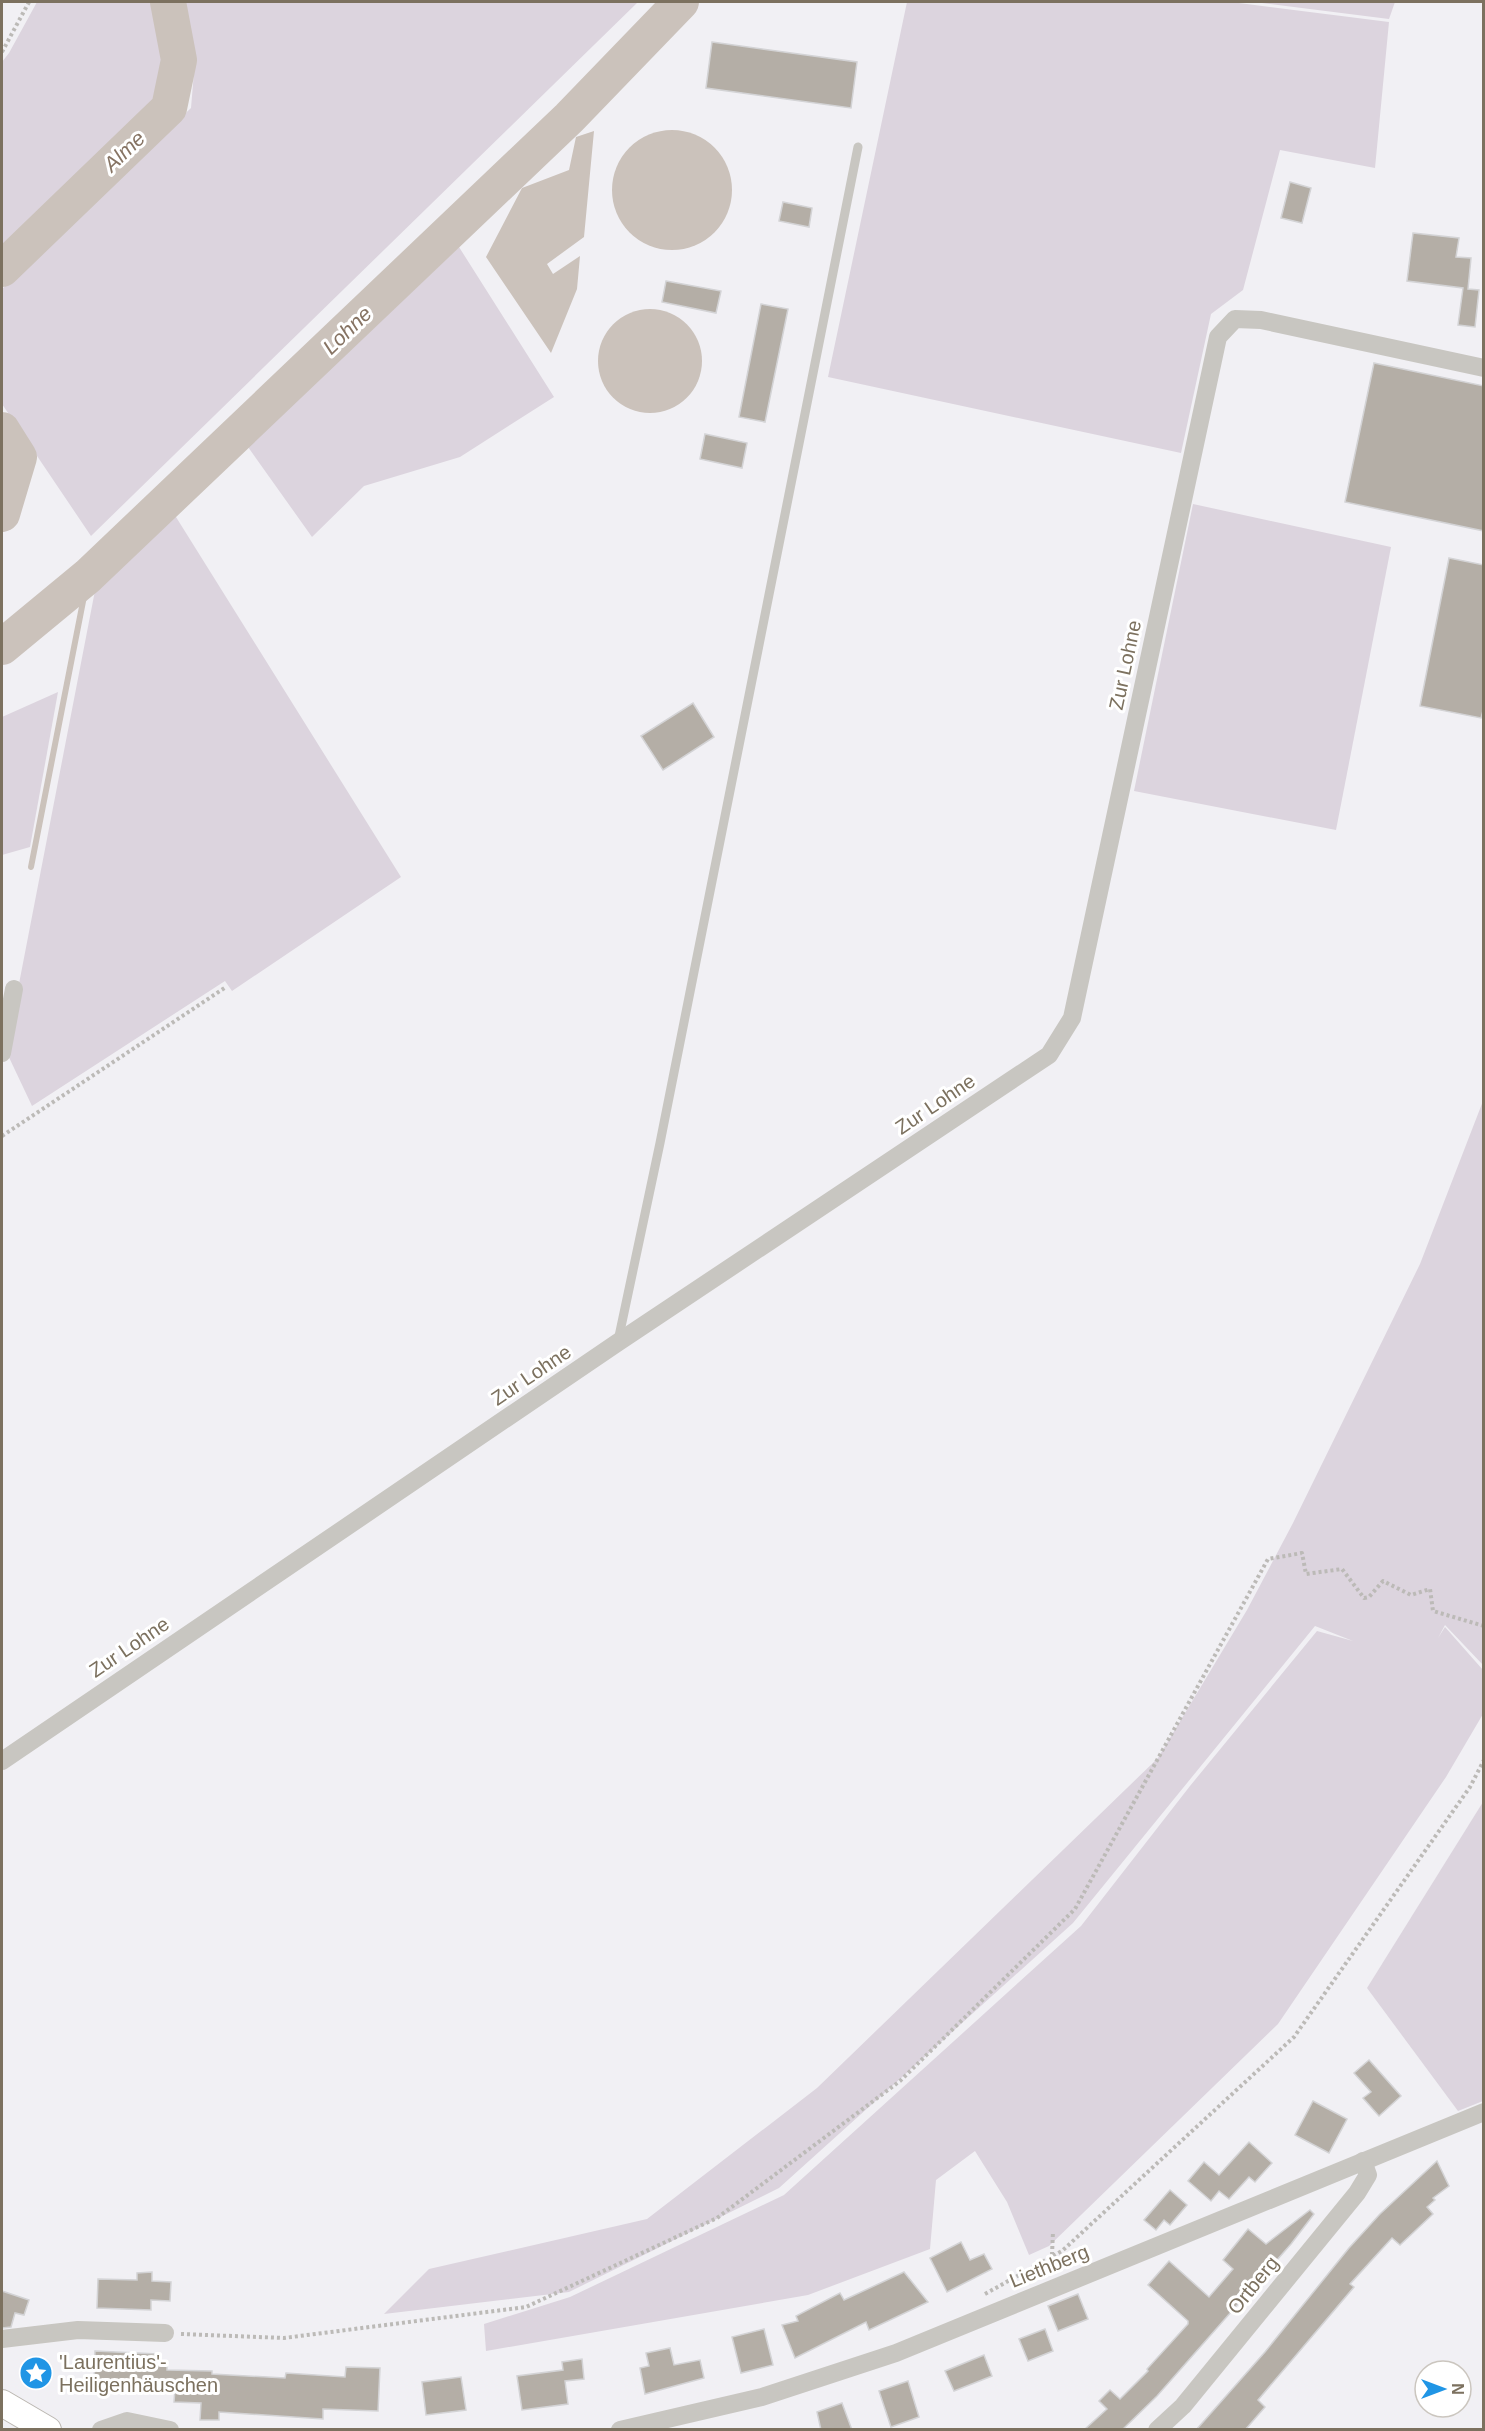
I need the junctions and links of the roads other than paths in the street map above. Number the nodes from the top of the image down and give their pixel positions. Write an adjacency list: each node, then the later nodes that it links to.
1 (858, 147): 5 (lane)
2 (1484, 368): 5 (street, Zur Lohne)
3 (14, 989): 4 (street)
4 (2, 1053)
5 (617, 1343): 6 (street, Zur Lohne)
6 (2, 1761)
7 (1484, 2112): 8 (street, Liethberg)
8 (1363, 2161): 15 (street, Liethberg); 16 (street, Ortberg)
9 (165, 2333): 10 (street)
10 (2, 2339)
11 (2, 2403): 12 (main road)
12 (48, 2430)
13 (101, 2430): 14 (street)
14 (170, 2430)
15 (620, 2430)
16 (1157, 2430)

